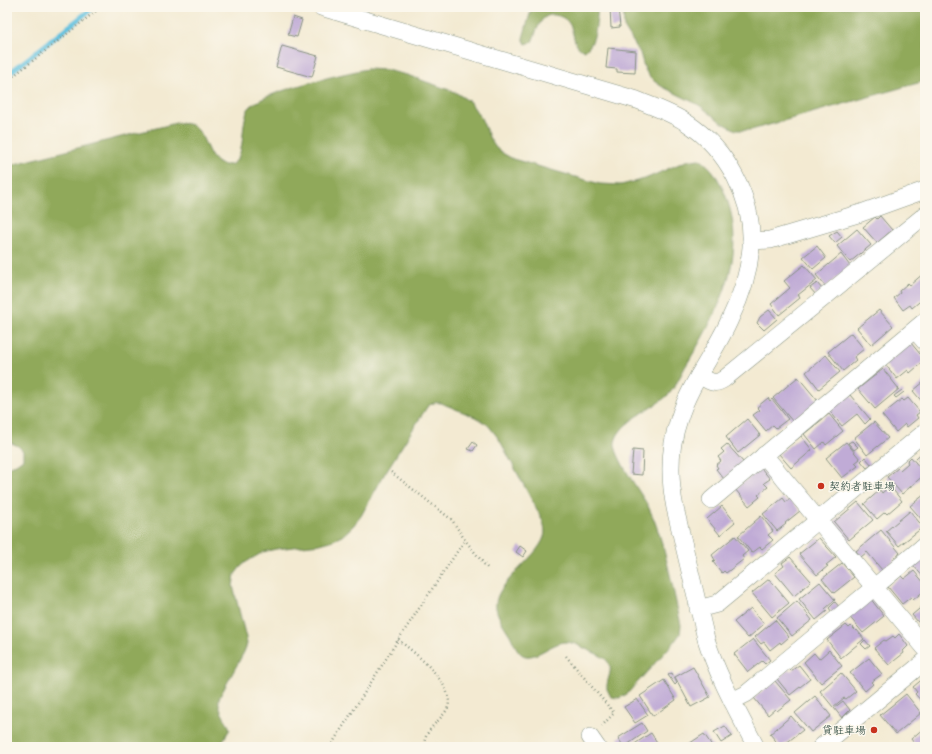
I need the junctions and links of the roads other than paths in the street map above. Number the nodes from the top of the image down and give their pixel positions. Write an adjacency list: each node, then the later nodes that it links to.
1 (320, 7): 4 (street)
2 (925, 190): 4 (street)
3 (925, 215): 6 (street)
4 (751, 241): 6 (street)
5 (922, 331): 8 (street)
6 (699, 375): 13 (street)
7 (925, 432): 10 (street)
8 (764, 455): 9 (street); 10 (street)
9 (711, 500)
10 (818, 520): 12 (street); 13 (street)
11 (925, 545): 12 (street)
12 (874, 587): 14 (street); 16 (street)
13 (698, 609): 16 (street)
14 (925, 648)
15 (925, 661): 18 (street)
16 (732, 701): 17 (street)
17 (756, 747)
18 (821, 747)

